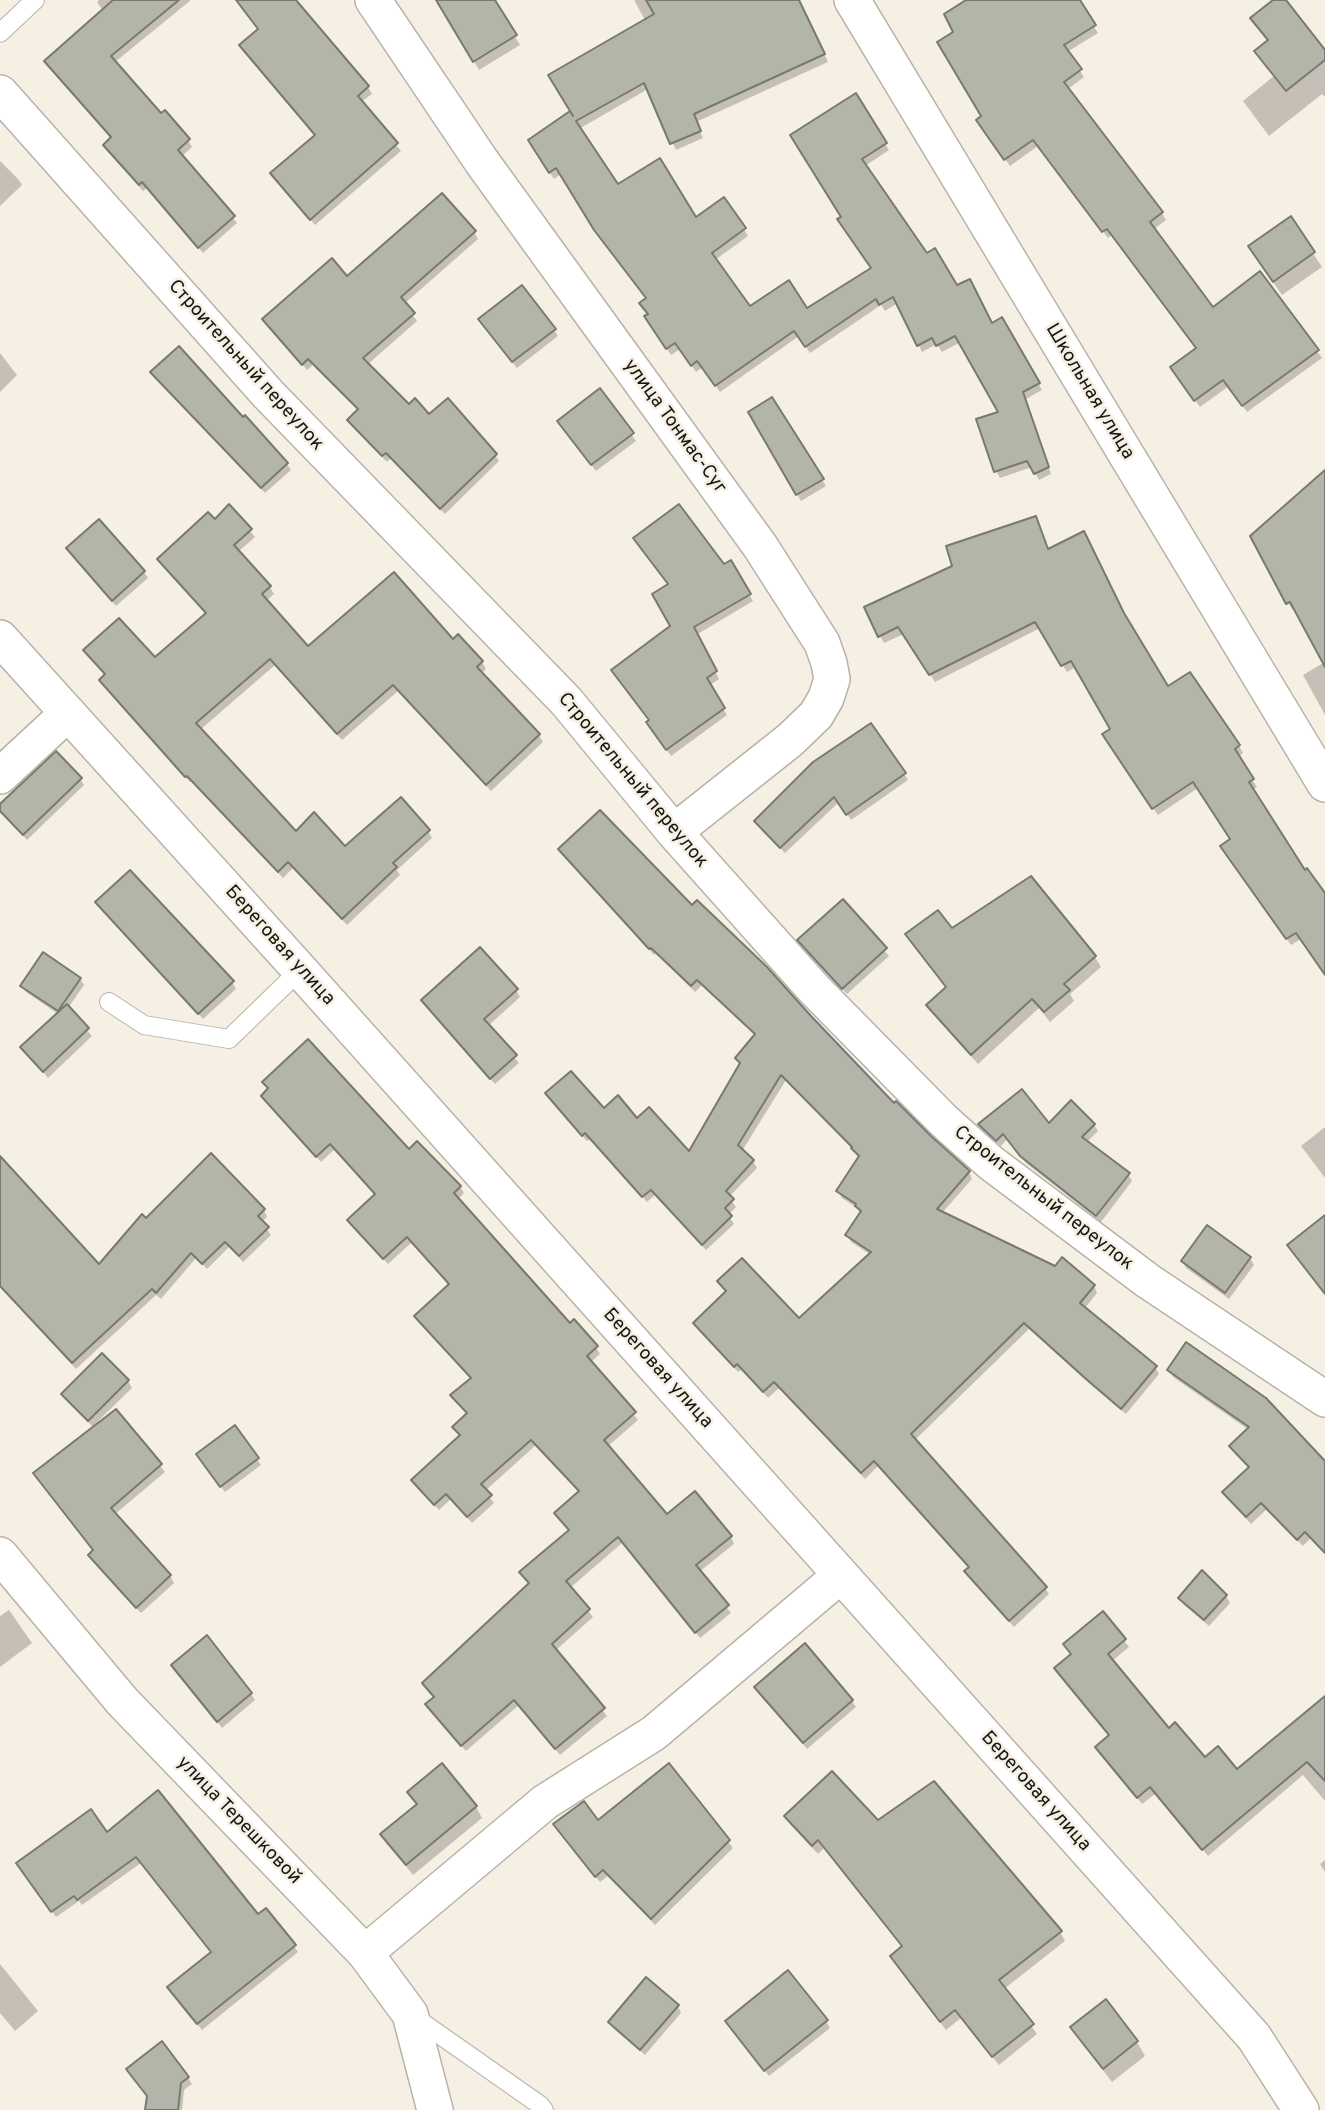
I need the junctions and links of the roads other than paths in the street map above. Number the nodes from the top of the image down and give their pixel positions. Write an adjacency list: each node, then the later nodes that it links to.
1 (35, 0): 4 (lane)
2 (373, 0): 10 (street, улица Тонмас-Суг)
3 (852, 0): 9 (street, Школьная улица)
4 (0, 33)
5 (0, 93): 10 (street, Строительный переулок)
6 (0, 638): 7 (street, Береговая улица)
7 (68, 713): 8 (street); 11 (street, Береговая улица)
8 (0, 776)
9 (1325, 784)
10 (674, 832): 13 (street, Строительный переулок)
11 (300, 970): 12 (lane); 15 (street, Береговая улица)
12 (109, 1002)
13 (1325, 1399)
14 (0, 1555): 16 (street, улица Терешковой)
15 (841, 1575): 16 (street); 20 (street, Береговая улица)
16 (365, 1953): 17 (street, улица Терешковой)
17 (410, 2014): 18 (street, улица Терешковой); 19 (lane)
18 (435, 2110)
19 (544, 2110)
20 (1301, 2110)

